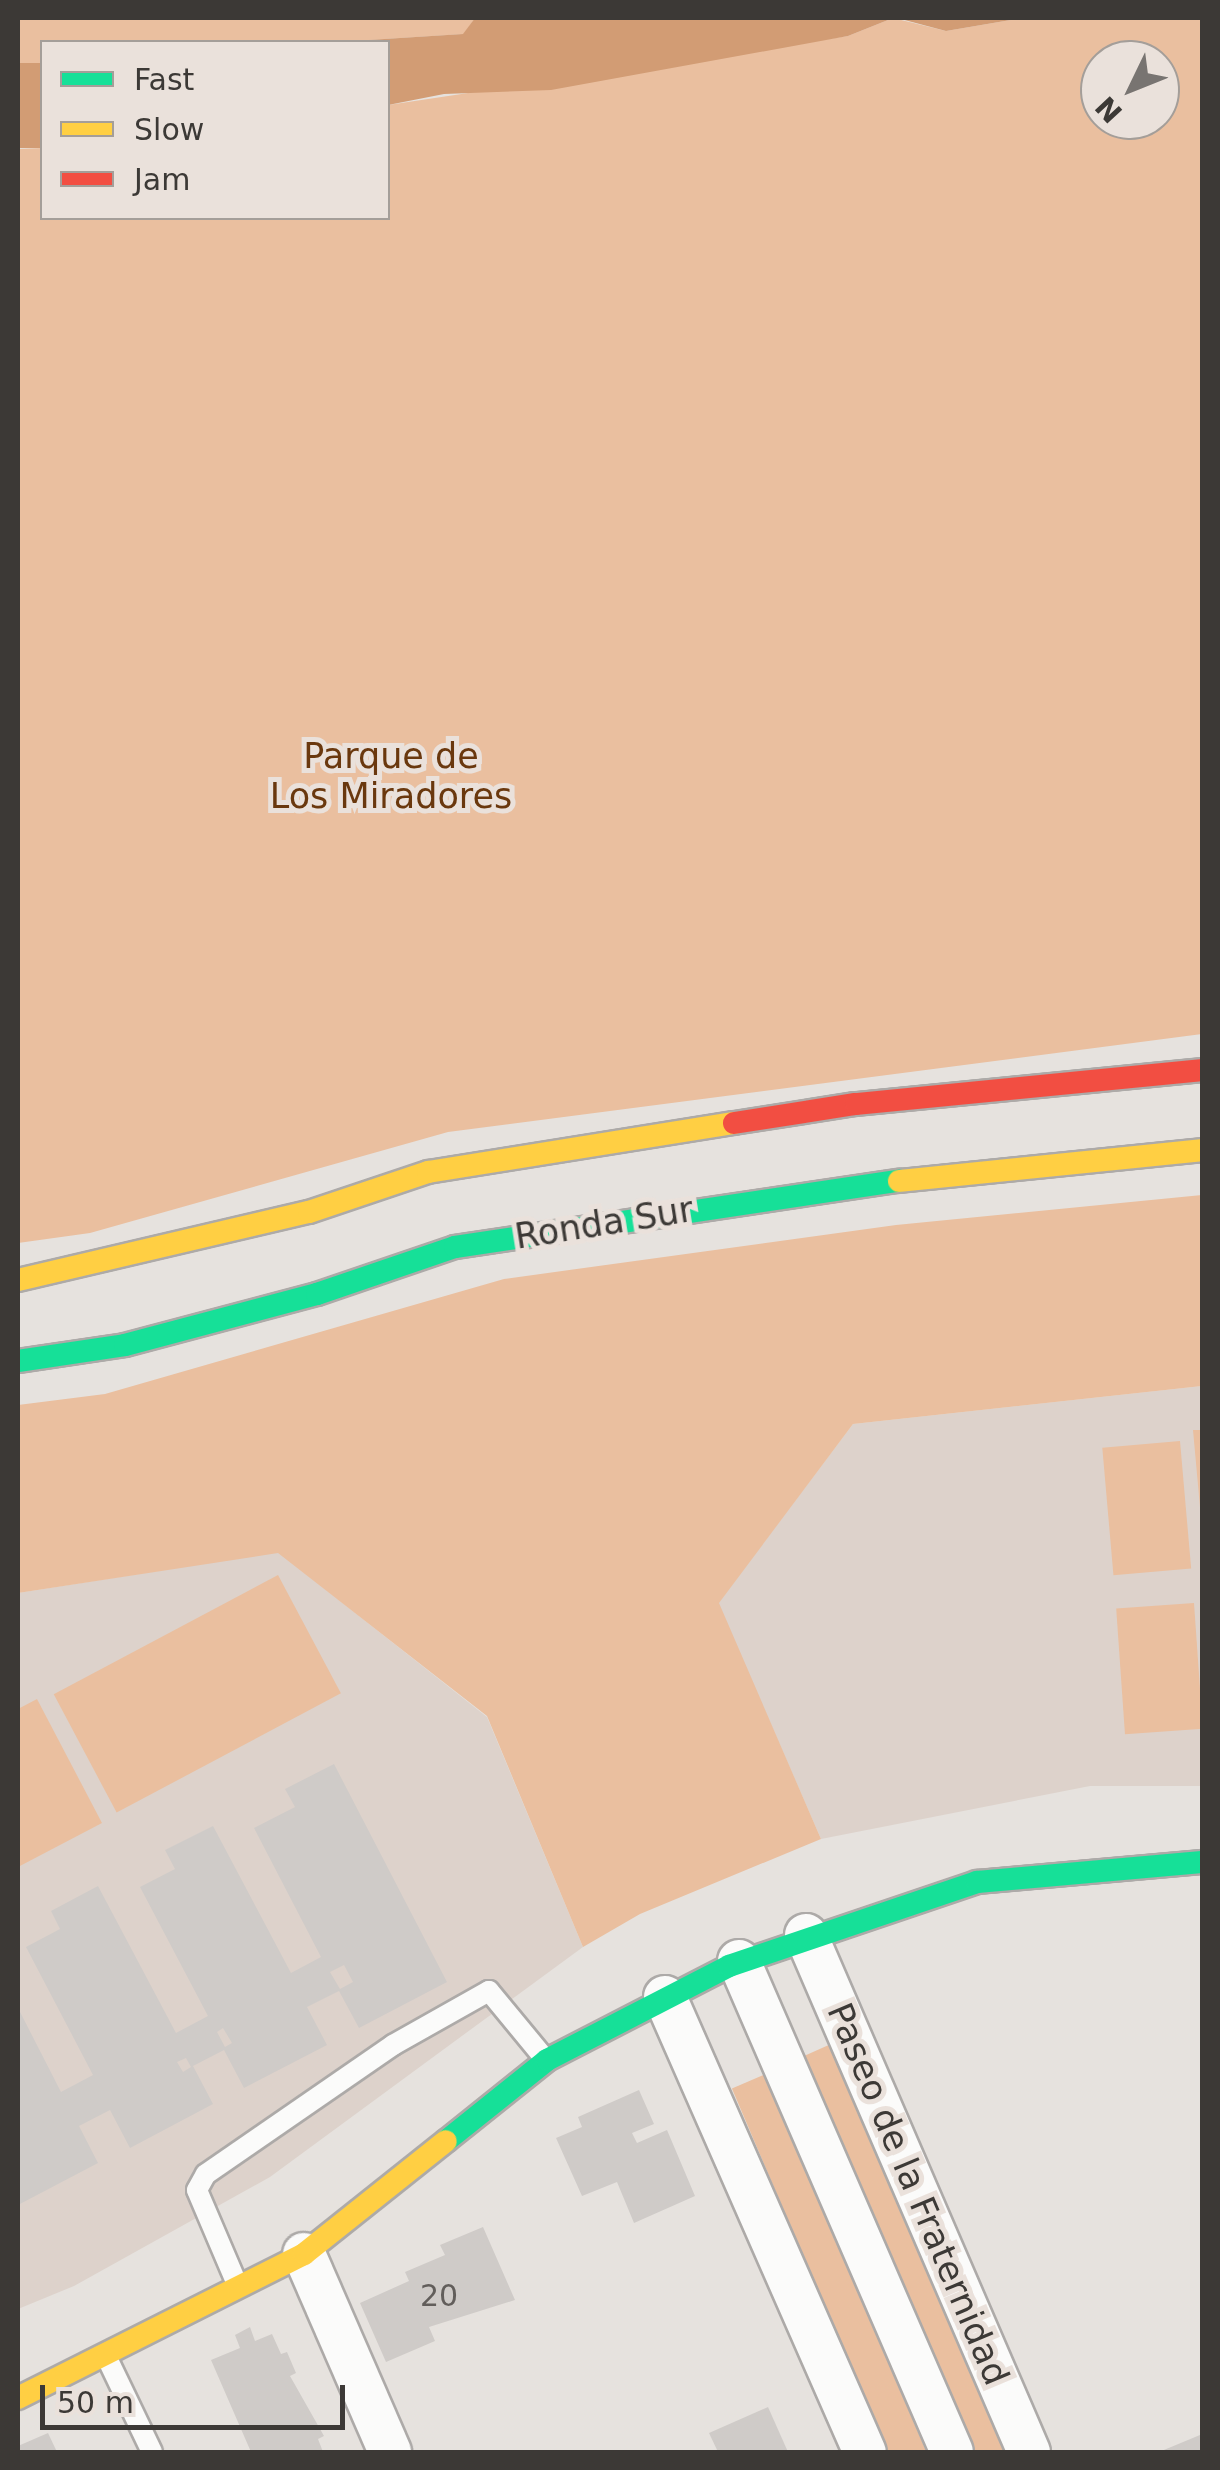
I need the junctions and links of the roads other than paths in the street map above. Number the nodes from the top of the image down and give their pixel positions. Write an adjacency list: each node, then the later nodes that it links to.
1 (1202, 1070): 3 (main road)
2 (1202, 1150): 4 (main road, Ronda Sur)
3 (18, 1280)
4 (18, 1362)
5 (1202, 1862): 6 (main road)
6 (806, 1935): 7 (main road); 18 (street, Paseo de la Fraternidad)
7 (739, 1961): 8 (main road); 17 (street, Paseo de la Fraternidad)
8 (666, 1998): 9 (main road); 16 (street)
9 (546, 2060): 10 (main road); 11 (lane)
10 (304, 2254): 11 (main road); 15 (street)
11 (241, 2292): 12 (main road)
12 (107, 2358): 13 (main road); 14 (lane)
13 (18, 2398)
14 (152, 2452)
15 (390, 2452)
16 (865, 2452)
17 (952, 2452)
18 (1029, 2452)

